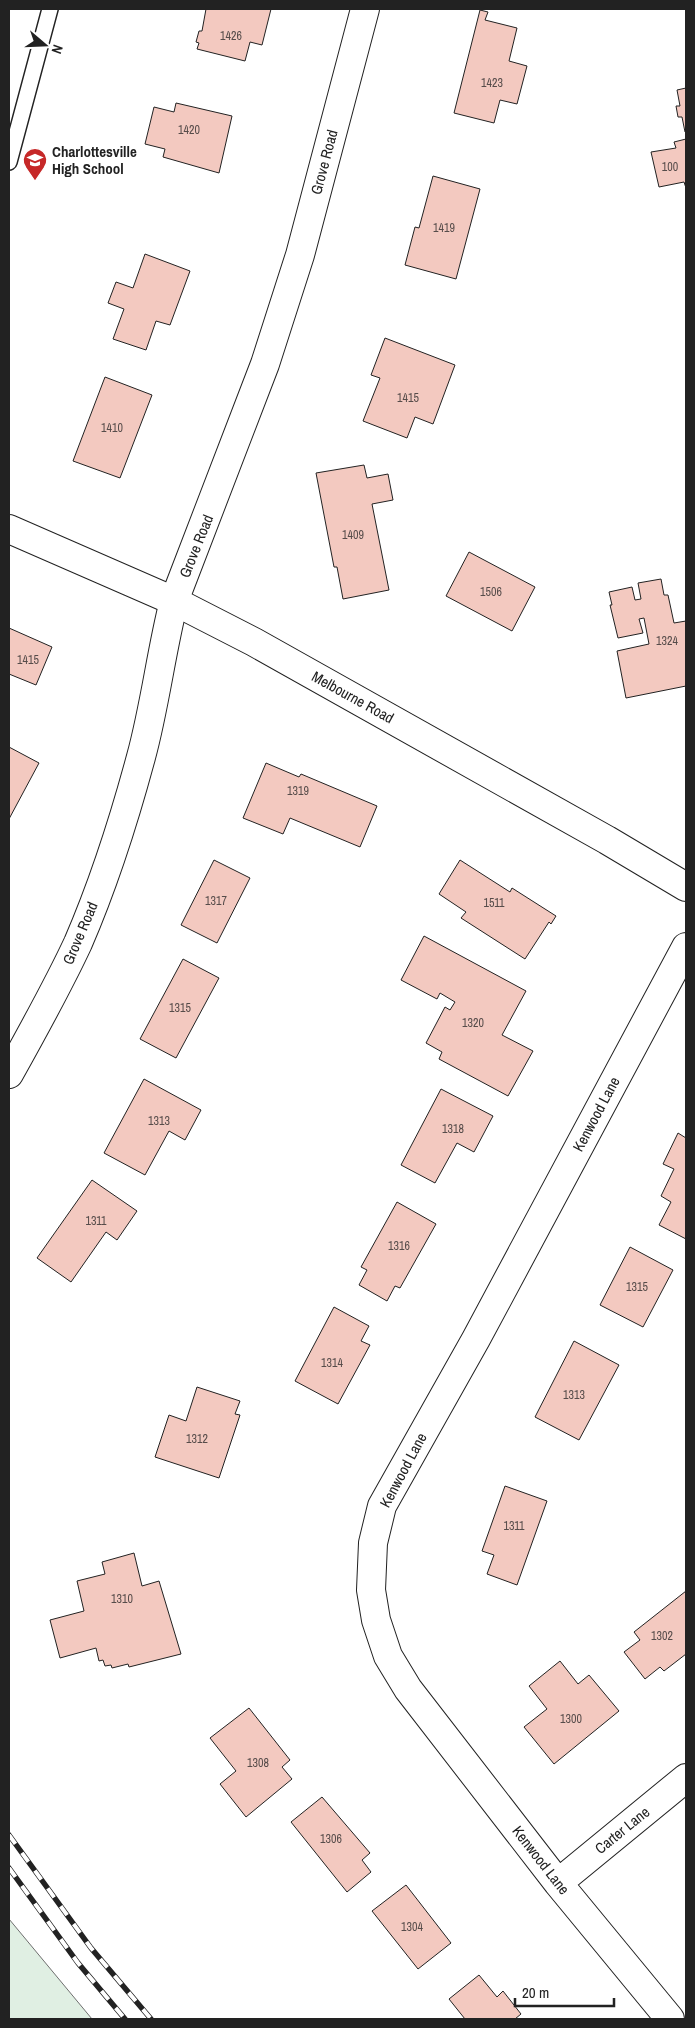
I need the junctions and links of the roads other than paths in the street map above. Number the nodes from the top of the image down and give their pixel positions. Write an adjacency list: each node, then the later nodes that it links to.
1 (50, 9): 3 (lane)
2 (365, 9): 5 (street, Grove Road)
3 (9, 162)
4 (9, 529): 5 (street, Melbourne Road)
5 (174, 601): 6 (street, Melbourne Road); 8 (street, Grove Road)
6 (686, 887)
7 (686, 947): 10 (street, Kenwood Lane)
8 (9, 1074)
9 (686, 1778): 10 (street, Carter Lane)
10 (558, 1883): 11 (street, Kenwood Lane)
11 (670, 2019)

